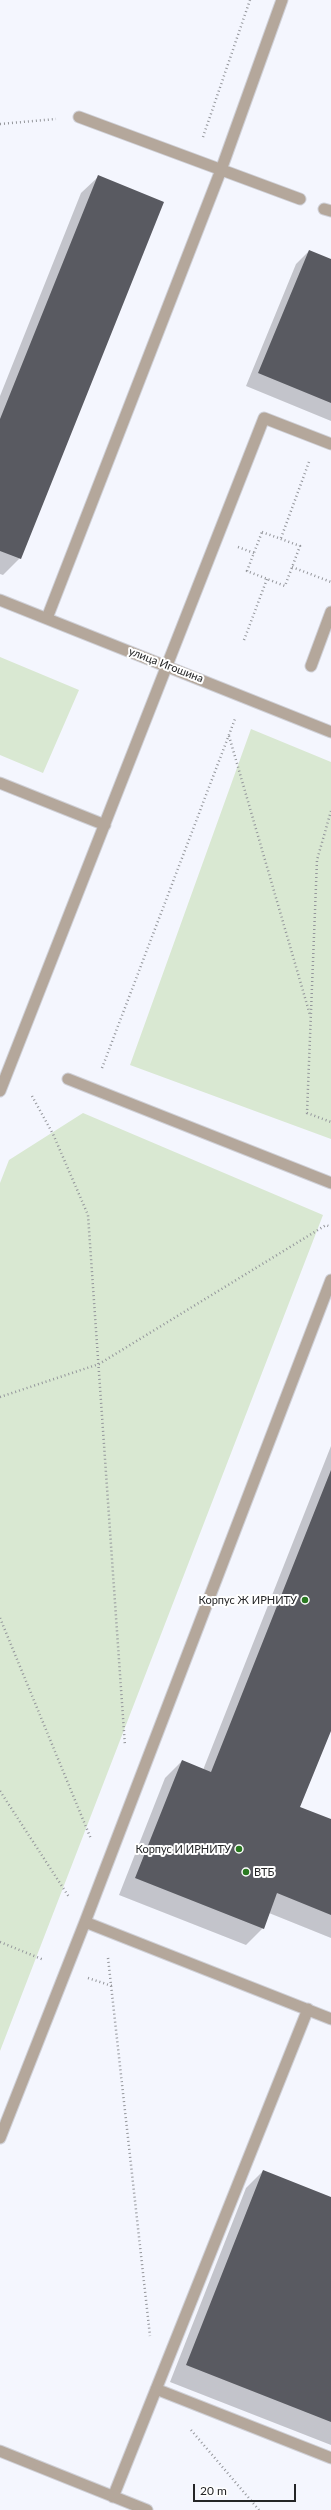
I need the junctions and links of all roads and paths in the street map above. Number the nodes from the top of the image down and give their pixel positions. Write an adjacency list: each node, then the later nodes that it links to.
1 (250, 0): 5 (path)
2 (282, 0): 6 (street)
3 (79, 117): 4 (path); 5 (street)
4 (0, 124)
5 (195, 160): 6 (street)
6 (221, 170): 7 (street); 16 (street)
7 (300, 200)
8 (318, 439): 9 (street); 10 (path); 18 (street)
9 (331, 444)
10 (281, 538): 11 (path); 12 (path)
11 (292, 566): 12 (path); 13 (path)
12 (267, 579): 17 (path)
13 (331, 582)
14 (0, 600): 16 (street, улица Игошина)
15 (331, 612): 19 (street)
16 (46, 618): 18 (street, улица Игошина)
17 (244, 640)
18 (166, 665): 20 (street, улица Игошина); 25 (street)
19 (311, 666)
20 (244, 696): 21 (street, улица Игошина); 22 (path)
21 (331, 732)
22 (229, 735): 26 (path); 28 (path)
23 (0, 783): 25 (street)
24 (331, 811): 26 (path)
25 (105, 825): 29 (street)
26 (311, 1018): 31 (path)
27 (68, 1079): 28 (street)
28 (94, 1090): 32 (street)
29 (0, 1091)
30 (32, 1096): 35 (path)
31 (331, 1122)
32 (331, 1183)
33 (331, 1227): 35 (path)
34 (331, 1280): 40 (street)
35 (99, 1364): 36 (path); 38 (path)
36 (0, 1397)
37 (0, 1618): 40 (path)
38 (126, 1750)
39 (0, 1791): 41 (path)
40 (104, 1872): 41 (street)
41 (85, 1922): 42 (street); 45 (street)
42 (105, 1929): 43 (street); 46 (path)
43 (308, 2009): 44 (street); 47 (street)
44 (331, 2019)
45 (0, 2138)
46 (151, 2342)
47 (156, 2389): 50 (street); 51 (street)
48 (187, 2425): 53 (path)
49 (0, 2451): 51 (street)
50 (331, 2458)
51 (113, 2497): 52 (street)
52 (147, 2510)
53 (259, 2510)

